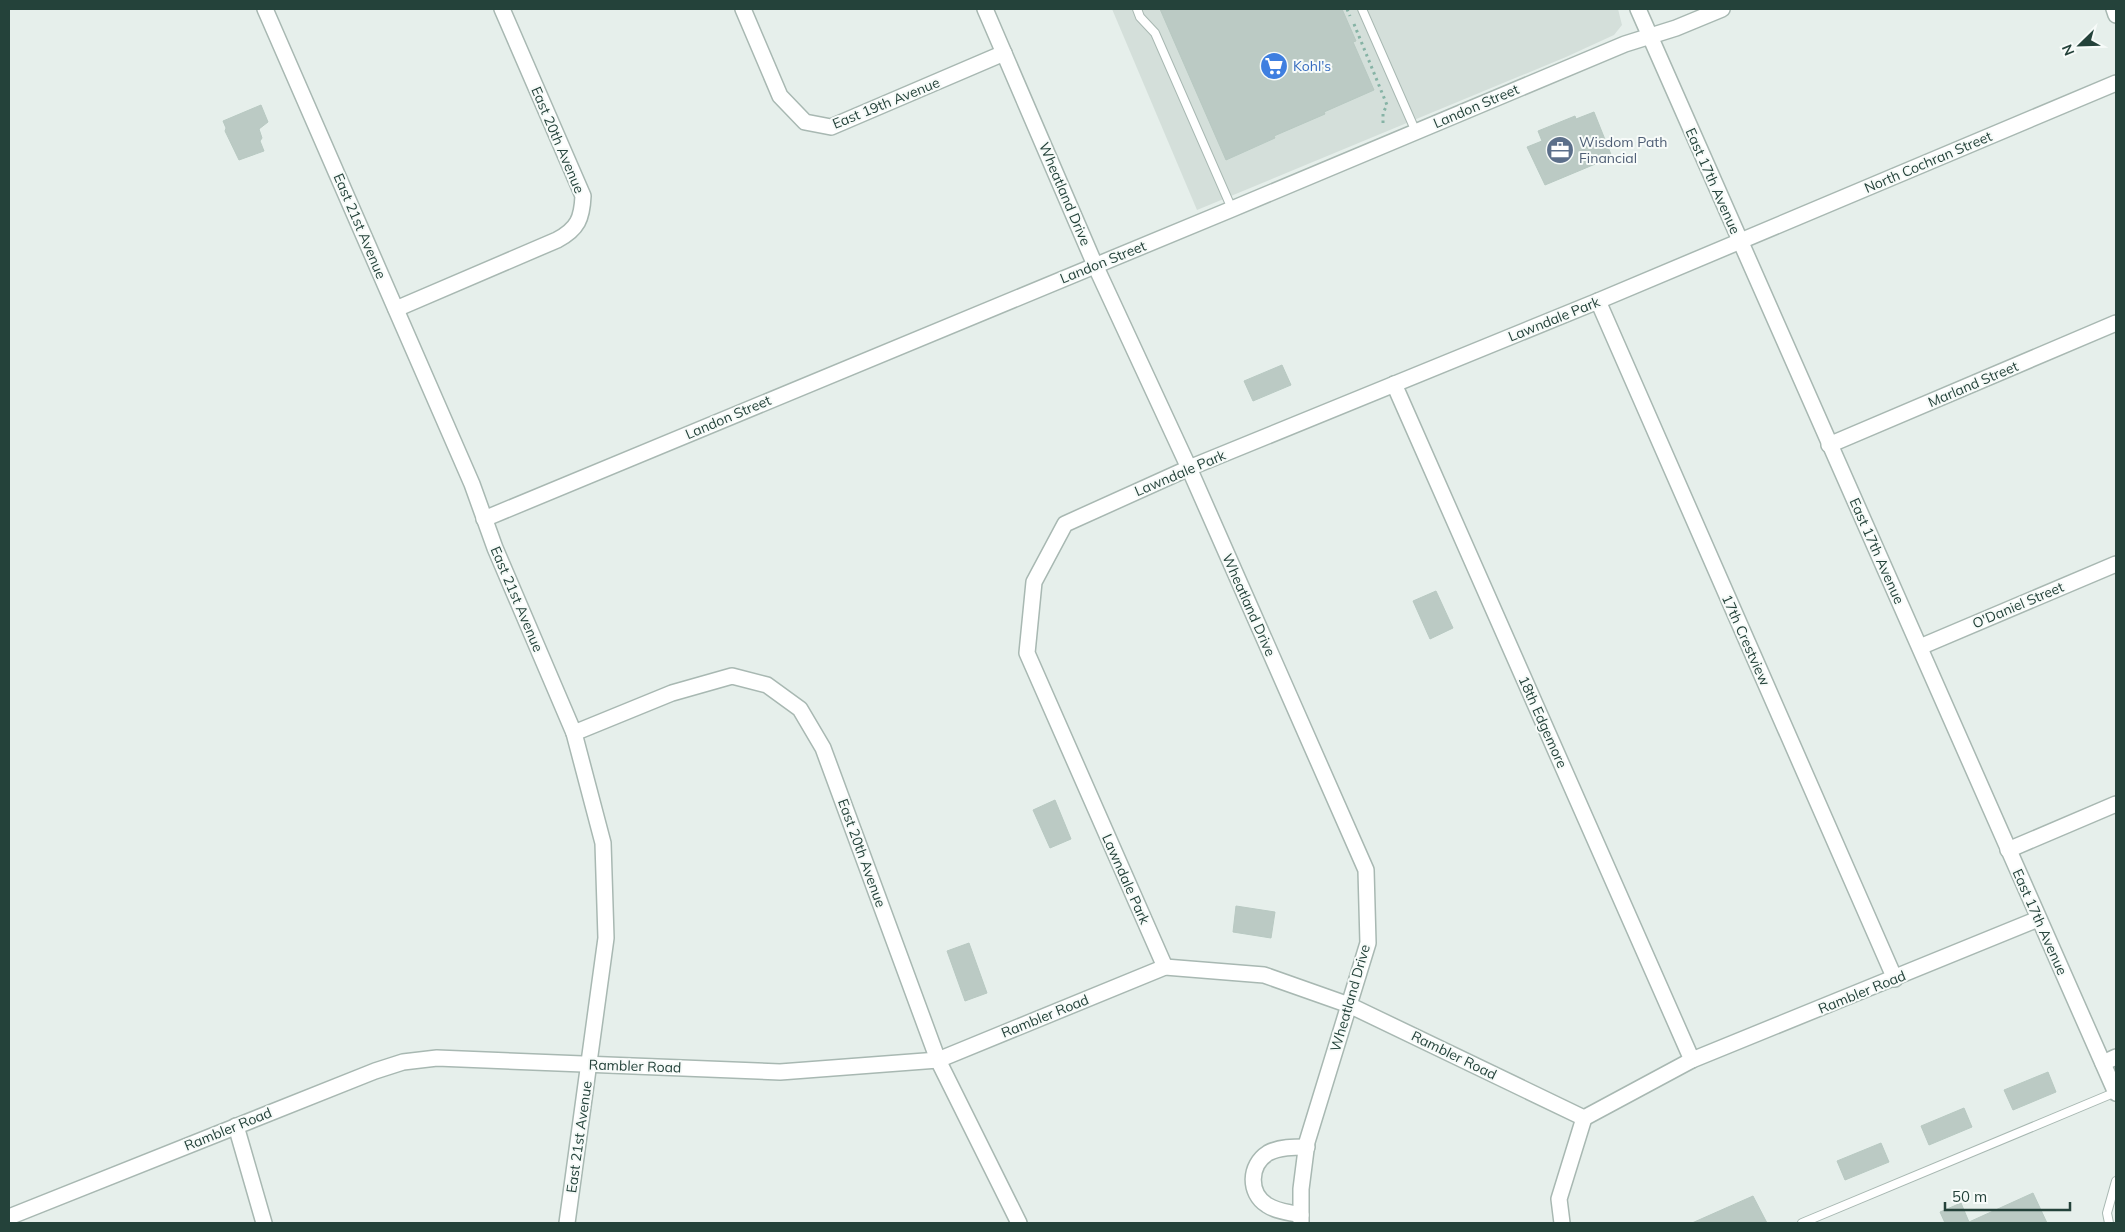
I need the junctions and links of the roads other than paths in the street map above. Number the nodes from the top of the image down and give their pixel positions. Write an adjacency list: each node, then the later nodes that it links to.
1 (266, 9): 19 (street, East 21st Avenue)
2 (502, 9): 19 (street, East 20th Avenue)
3 (742, 9): 12 (street, East 19th Avenue)
4 (985, 9): 12 (street, Wheatland Drive)
5 (1137, 9): 15 (lane)
6 (1362, 9): 14 (lane)
7 (1638, 9): 11 (street, East 17th Avenue)
8 (1722, 9): 11 (street, Landon Street)
9 (2114, 9): 10 (street)
10 (2116, 15)
11 (1650, 36): 14 (street, Landon Street); 16 (street, East 17th Avenue)
12 (1004, 53): 17 (street, Wheatland Drive)
13 (2116, 83): 16 (street, North Cochran Street)
14 (1416, 132): 15 (street, Landon Street)
15 (1232, 209): 17 (street, Landon Street)
16 (1740, 241): 18 (street, Lawndale Park); 22 (street, East 17th Avenue)
17 (1095, 265): 23 (street, Wheatland Drive); 24 (street, Landon Street)
18 (1598, 301): 21 (street, Lawndale Park); 32 (street, 17th Crestview)
19 (396, 309): 24 (street, East 21st Avenue)
20 (2116, 323): 22 (street, Marland Street)
21 (1394, 384): 23 (street, Lawndale Park); 35 (street, 18th Edgemore)
22 (1829, 445): 26 (street, East 17th Avenue)
23 (1188, 468): 31 (street, Lawndale Park); 33 (street, Wheatland Drive)
24 (484, 519): 27 (street, East 21st Avenue)
25 (2116, 564): 26 (street, O'Daniel Street)
26 (1920, 647): 29 (street, East 17th Avenue)
27 (574, 733): 34 (street, East 20th Avenue); 37 (street, East 21st Avenue)
28 (2116, 804): 29 (street)
29 (2008, 850): 30 (street, East 17th Avenue)
30 (2038, 919): 32 (street, Rambler Road); 36 (street, East 17th Avenue)
31 (1165, 967): 33 (street, Rambler Road); 34 (street, Rambler Road)
32 (1895, 979): 35 (street, Rambler Road)
33 (1349, 1005): 39 (street, Rambler Road); 41 (street, Wheatland Drive)
34 (938, 1060): 37 (street, Rambler Road); 47 (street, East 20th Avenue)
35 (1692, 1060): 39 (street, Rambler Road)
36 (2110, 1060): 38 (street, East 17th Avenue)
37 (588, 1064): 40 (street, Rambler Road); 46 (street, East 21st Avenue)
38 (2116, 1093): 49 (lane)
39 (1584, 1118): 48 (street)
40 (236, 1126): 43 (street, Rambler Road); 45 (street)
41 (1306, 1147): 44 (street, Wheatland Drive); 44 (street)
42 (2116, 1181): 50 (lane)
43 (9, 1217)
44 (1301, 1219)
45 (264, 1223)
46 (567, 1223)
47 (1020, 1223)
48 (1562, 1223)
49 (1802, 1223)
50 (2109, 1223)

